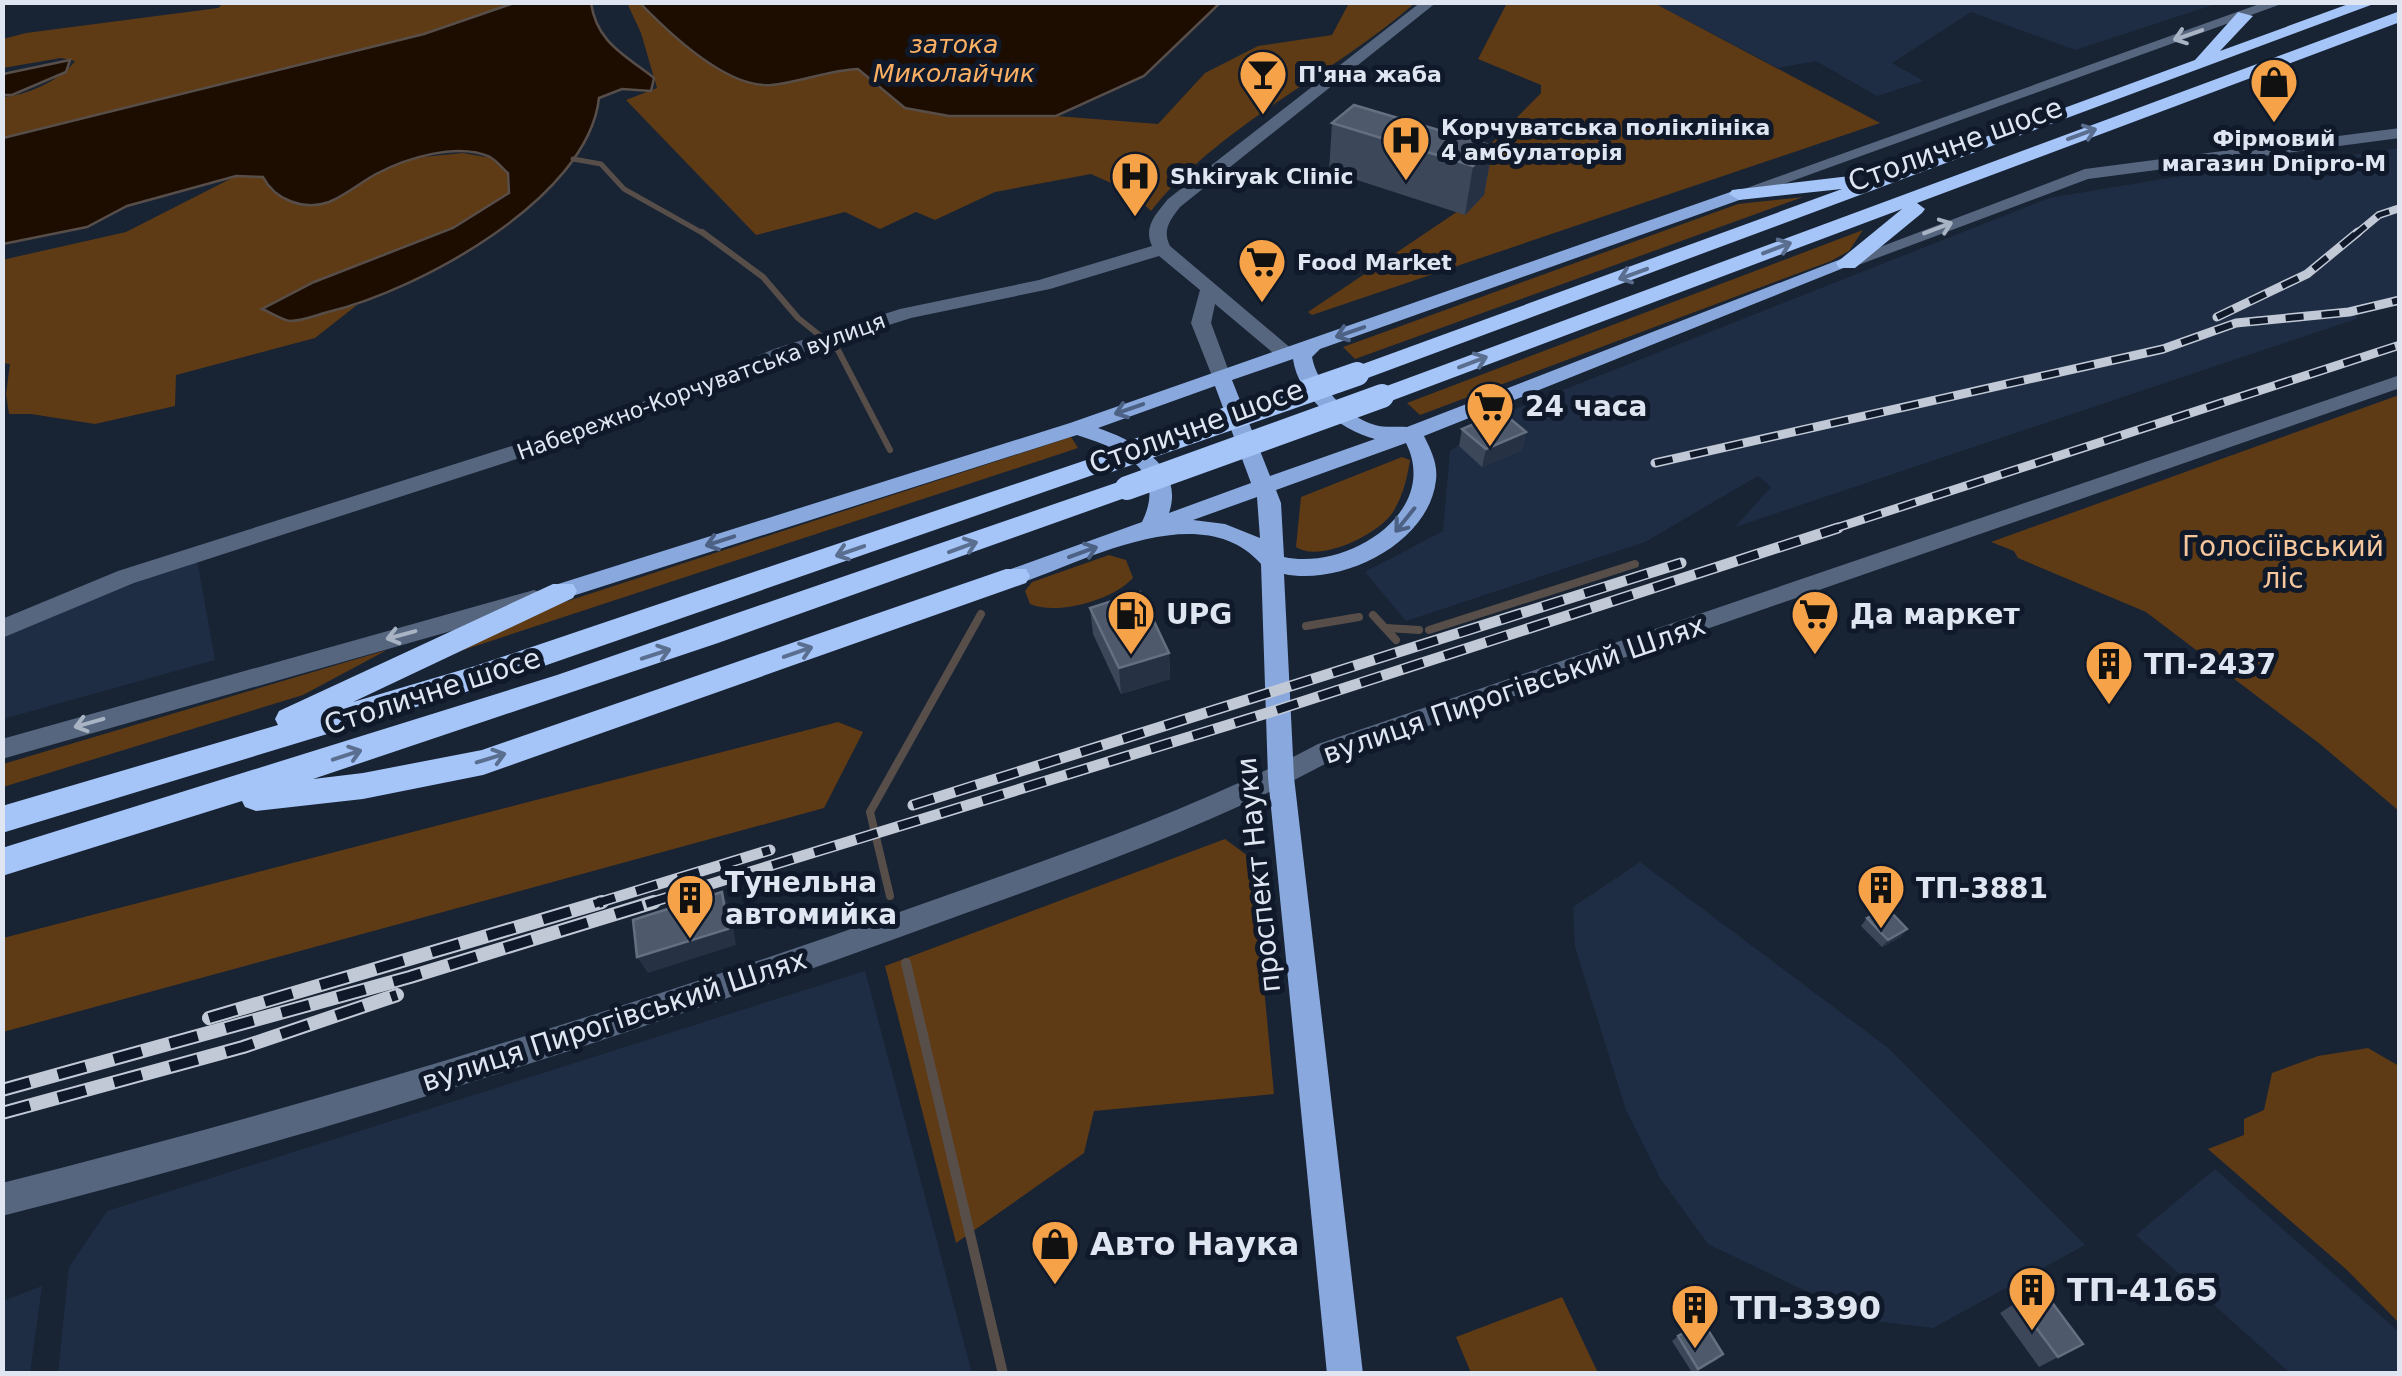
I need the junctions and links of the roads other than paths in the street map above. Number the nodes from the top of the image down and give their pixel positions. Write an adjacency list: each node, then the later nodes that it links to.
1 (1430, 2): 11 (street)
2 (2280, 2): 4 (street)
3 (2371, 2): 6 (highway, Столичне шосе)
4 (2244, 16): 6 (highway); 10 (street, one-way to 10)
5 (2400, 16): 9 (highway, Столичне шосе, one-way to 5)
6 (2197, 65): 8 (highway, Столичне шосе)
7 (2400, 133): 12 (street, one-way to 7)
8 (1922, 169): 10 (highway); 27 (highway, Столичне шосе, one-way to 27, bridge)
9 (1957, 180): 12 (highway); 29 (highway, Столичне шосе, one-way to 9, bridge)
10 (1738, 194): 14 (main road, one-way to 14)
11 (1162, 249): 13 (street); 25 (street, Набережно-Корчуватська вулиця)
12 (1847, 263): 19 (main road)
13 (1209, 290): 15 (street); 16 (street)
14 (1313, 345): 15 (main road); 19 (main road)
15 (1286, 354): 16 (main road)
16 (1221, 377): 18 (main road, one-way to 18); 20 (main road, проспект Науки)
17 (2400, 382): 28 (street, вулиця Пирогівський Шлях)
18 (1077, 428): 21 (main road); 24 (main road, one-way to 24)
19 (1412, 433): 20 (main road); 22 (main road, one-way to 22)
20 (1266, 486): 21 (main road); 22 (main road, проспект Науки)
21 (1150, 528): 22 (main road); 23 (main road, one-way to 21)
22 (1273, 563): 28 (main road, проспект Науки)
23 (1016, 576): 29 (highway, one-way to 23)
24 (563, 591): 26 (street, one-way to 26); 27 (highway)
25 (2, 629)
26 (2, 749)
27 (188, 767): 30 (highway, Столичне шосе)
28 (1281, 777): 32 (street, вулиця Пирогівський Шлях); 33 (main road, проспект Науки)
29 (188, 806): 31 (highway, Столичне шосе)
30 (2, 820)
31 (2, 862)
32 (2, 1200)
33 (1345, 1374)

